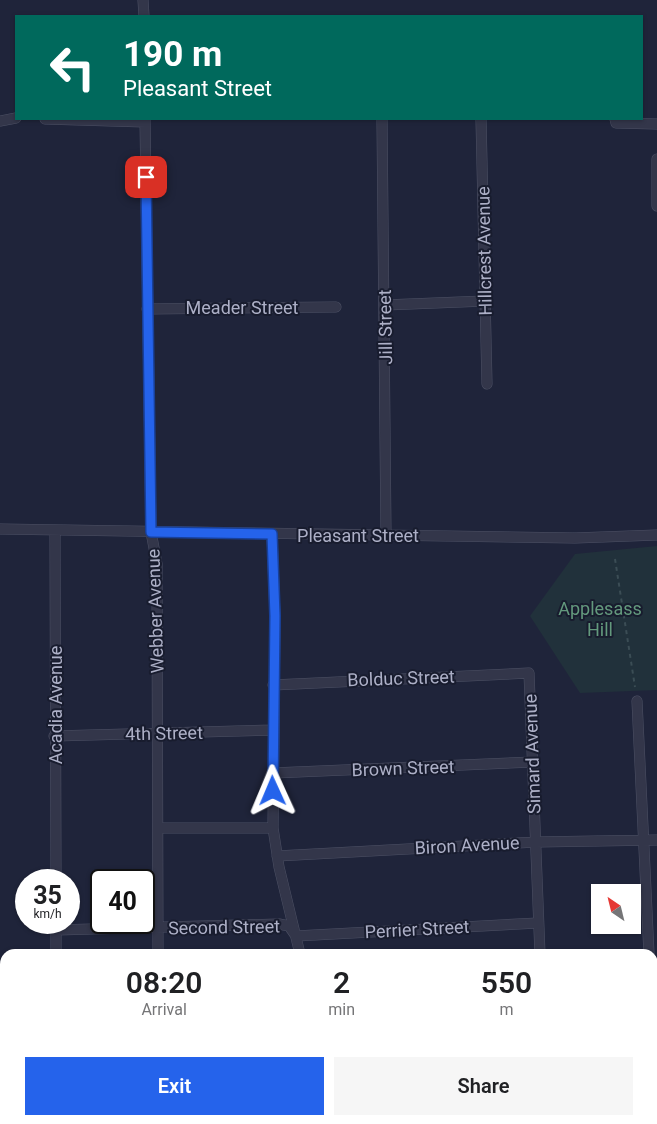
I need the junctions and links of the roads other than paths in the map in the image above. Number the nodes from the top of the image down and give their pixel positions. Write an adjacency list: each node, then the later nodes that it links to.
1 (143, 0): 2 (street)
2 (144, 15)
3 (15, 118): 4 (street)
4 (0, 120)
5 (145, 120): 15 (street, Webber Avenue)
6 (382, 120): 13 (street, Jill Street)
7 (481, 120): 12 (street, Hillcrest Avenue)
8 (615, 120): 9 (street)
9 (657, 124)
10 (657, 165): 11 (street)
11 (657, 206)
12 (485, 301): 13 (street); 16 (street, Hillcrest Avenue)
13 (385, 306): 21 (street, Jill Street)
14 (336, 307): 15 (street, Meader Street)
15 (148, 309): 19 (street, Webber Avenue)
16 (487, 384)
17 (0, 529): 18 (street, Pleasant Street)
18 (55, 530): 19 (street, Pleasant Street); 28 (street, Acadia Avenue)
19 (151, 532): 20 (street, Pleasant Street); 27 (street, Webber Avenue)
20 (272, 534): 21 (street, Pleasant Street); 24 (street)
21 (386, 535): 22 (street, Pleasant Street)
22 (657, 535)
23 (529, 674): 24 (street, Bolduc Street); 29 (street, Simard Avenue)
24 (273, 685): 26 (street)
25 (637, 701): 34 (street)
26 (273, 730): 27 (street, 4th Street); 30 (street)
27 (158, 733): 28 (street, 4th Street); 31 (street, Webber Avenue)
28 (54, 736): 37 (street, Acadia Avenue)
29 (533, 762): 30 (street, Brown Street); 35 (street, Simard Avenue)
30 (273, 773): 32 (street)
31 (158, 828): 32 (street); 40 (street, Webber Avenue)
32 (274, 828): 36 (street)
33 (657, 840): 34 (street, Biron Avenue)
34 (644, 841): 35 (street, Biron Avenue); 47 (street)
35 (536, 842): 36 (street, Biron Avenue); 38 (street, Simard Avenue)
36 (277, 856): 42 (street)
37 (56, 869)
38 (538, 923): 42 (street, Perrier Street); 46 (street, Simard Avenue)
39 (80, 926): 40 (street, Second Street)
40 (158, 928): 42 (street, Second Street); 44 (street, Webber Avenue)
41 (56, 934): 43 (street)
42 (296, 936): 45 (street)
43 (56, 949)
44 (158, 949)
45 (299, 949)
46 (540, 949)
47 (649, 949)

